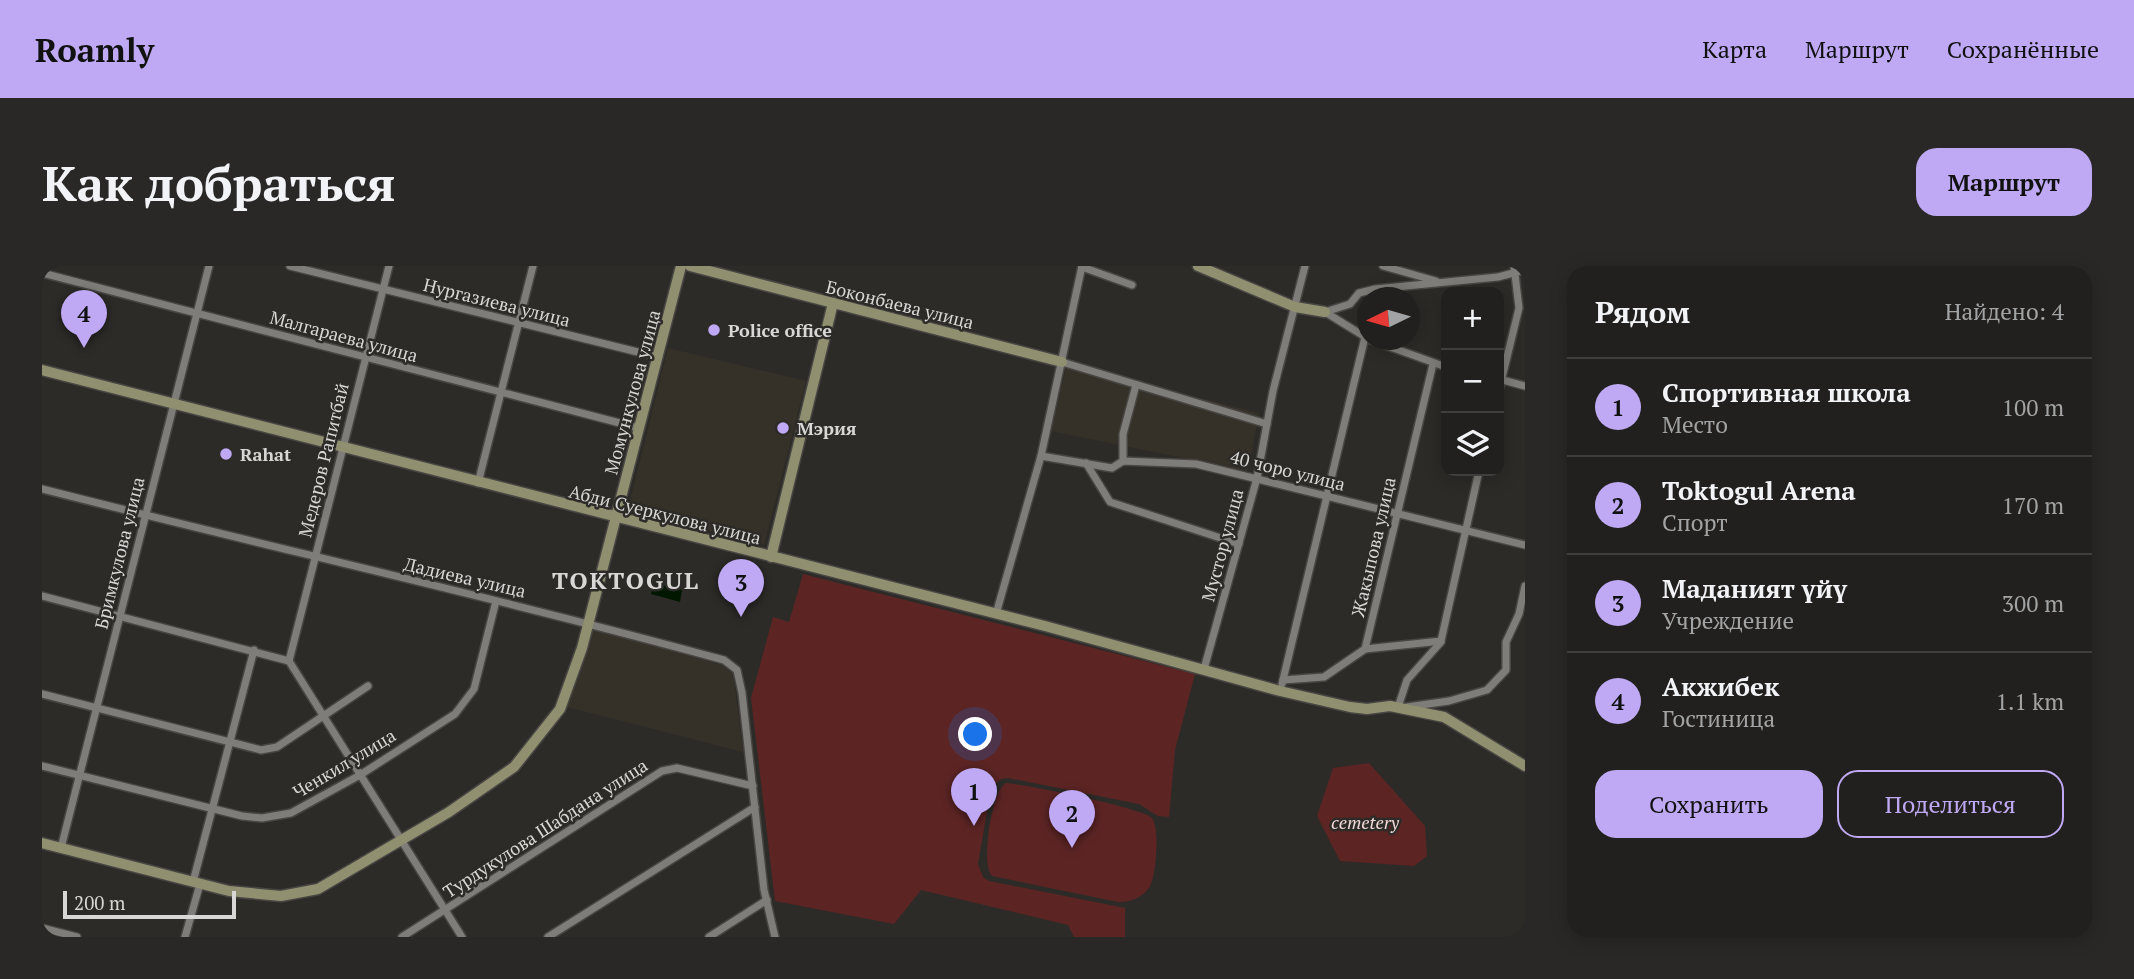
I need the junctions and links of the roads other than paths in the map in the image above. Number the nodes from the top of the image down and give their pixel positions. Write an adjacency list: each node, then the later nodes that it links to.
1 (209, 266): 21 (street, Бримкулова улица)
2 (290, 266): 16 (street, Нургазиева улица)
3 (389, 266): 16 (street, Медеров Рапитбай)
4 (533, 266): 22 (street)
5 (681, 266): 26 (street, Момункулова улица)
6 (690, 266): 17 (street, Боконбаева улица)
7 (1198, 266): 18 (street)
8 (1305, 266): 18 (street, Мустор улица)
9 (1382, 266): 14 (street)
10 (1082, 267): 15 (street); 28 (street)
11 (1515, 269): 12 (street); 14 (street); 19 (street)
12 (1525, 270)
13 (42, 273): 21 (street, Малгараева улица)
14 (1440, 283): 20 (street)
15 (1132, 285)
16 (383, 291): 22 (street, Нургазиева улица); 27 (street, Медеров Рапитбай)
17 (833, 303): 28 (street, Боконбаева улица); 55 (street)
18 (1295, 307): 20 (street); 38 (street, Мустор улица)
19 (1522, 308): 31 (street)
20 (1325, 312): 23 (street)
21 (197, 313): 27 (street, Малгараева улица); 37 (street, Бримкулова улица)
22 (518, 324): 26 (street, Нургазиева улица); 36 (street)
23 (1357, 331)
24 (1365, 350): 48 (street)
25 (1398, 350): 29 (street)
26 (657, 357): 39 (street, Момункулова улица)
27 (365, 359): 36 (street, Малгараева улица); 40 (street, Медеров Рапитбай)
28 (1062, 362): 34 (street); 41 (street)
29 (1433, 364): 30 (street); 50 (street, Жакыпова улица)
30 (1441, 366)
31 (1504, 367)
32 (42, 370): 37 (street, Абди Суеркулова улица)
33 (1504, 381): 35 (street)
34 (1136, 384): 38 (street); 42 (street)
35 (1525, 386)
36 (501, 392): 39 (street, Малгараева улица); 46 (street)
37 (173, 405): 40 (street, Абди Суеркулова улица); 49 (street, Бримкулова улица)
38 (1267, 424): 45 (street, Мустор улица)
39 (639, 428): 51 (street, Момункулова улица)
40 (342, 449): 46 (street, Абди Суеркулова улица); 56 (street, Медеров Рапитбай)
41 (1041, 456): 43 (street, 40 чоро улица); 60 (street)
42 (1123, 461): 43 (street, 40 чоро улица); 45 (street, 40 чоро улица)
43 (1086, 463): 53 (street)
44 (1478, 476): 52 (street)
45 (1257, 478): 48 (street, 40 чоро улица); 53 (street, Мустор улица)
46 (478, 483): 51 (street, Абди Суеркулова улица)
47 (42, 489): 49 (street, Дадиева улица)
48 (1327, 496): 50 (street, 40 чоро улица); 68 (street)
49 (145, 515): 56 (street, Дадиева улица); 61 (street, Бримкулова улица)
50 (1397, 515): 52 (street, 40 чоро улица); 64 (street, Жакыпова улица)
51 (616, 518): 55 (street, Абди Суеркулова улица); 62 (street, Момункулова улица)
52 (1465, 531): 54 (street, 40 чоро улица); 63 (street)
53 (1239, 544): 67 (street, Мустор улица)
54 (1525, 545)
55 (771, 557): 60 (street, Абди Суеркулова улица)
56 (314, 559): 59 (street, Дадиева улица); 66 (street, Медеров Рапитбай)
57 (1525, 586): 71 (street)
58 (42, 596): 61 (street)
59 (495, 601): 62 (street, Дадиева улица); 78 (street, Ченкил улица)
60 (996, 614): 67 (street, Абди Суеркулова улица)
61 (120, 617): 65 (street); 72 (street, Бримкулова улица)
62 (589, 623): 79 (street, Дадиева улица); 82 (street, Момункулова улица)
63 (1441, 641): 64 (street); 71 (street)
64 (1365, 649): 68 (street)
65 (254, 650): 66 (street); 74 (street)
66 (289, 662): 73 (street)
67 (1204, 669): 68 (street, Абди Суеркулова улица)
68 (1282, 685): 71 (street, Абди Суеркулова улица)
69 (368, 686): 73 (street)
70 (42, 694): 72 (street)
71 (1401, 707): 76 (street, Абди Суеркулова улица)
72 (97, 708): 74 (street); 77 (street, Бримкулова улица)
73 (323, 715): 74 (street); 78 (street)
74 (229, 743): 81 (street)
75 (42, 766): 77 (street, Ченкил улица)
76 (1525, 766)
77 (80, 775): 81 (street, Ченкил улица); 84 (street, Бримкулова улица)
78 (360, 775): 81 (street, Ченкил улица); 82 (street)
79 (752, 786): 80 (street, Дадиева улица); 87 (street, Турдукулова Шабдана улица)
80 (755, 807): 86 (street, Дадиева улица); 93 (street)
81 (212, 809): 85 (street)
82 (401, 841): 85 (street, Момункулова улица); 87 (street)
83 (42, 843): 84 (street, Момункулова улица)
84 (61, 848): 85 (street, Момункулова улица)
85 (197, 883): 90 (street)
86 (767, 900): 94 (street); 95 (street, Дадиева улица)
87 (446, 911): 91 (street, Турдукулова Шабдана улица); 92 (street)
88 (42, 928): 89 (street)
89 (77, 937)
90 (186, 937)
91 (402, 937)
92 (462, 937)
93 (548, 937)
94 (709, 937)
95 (775, 937)

